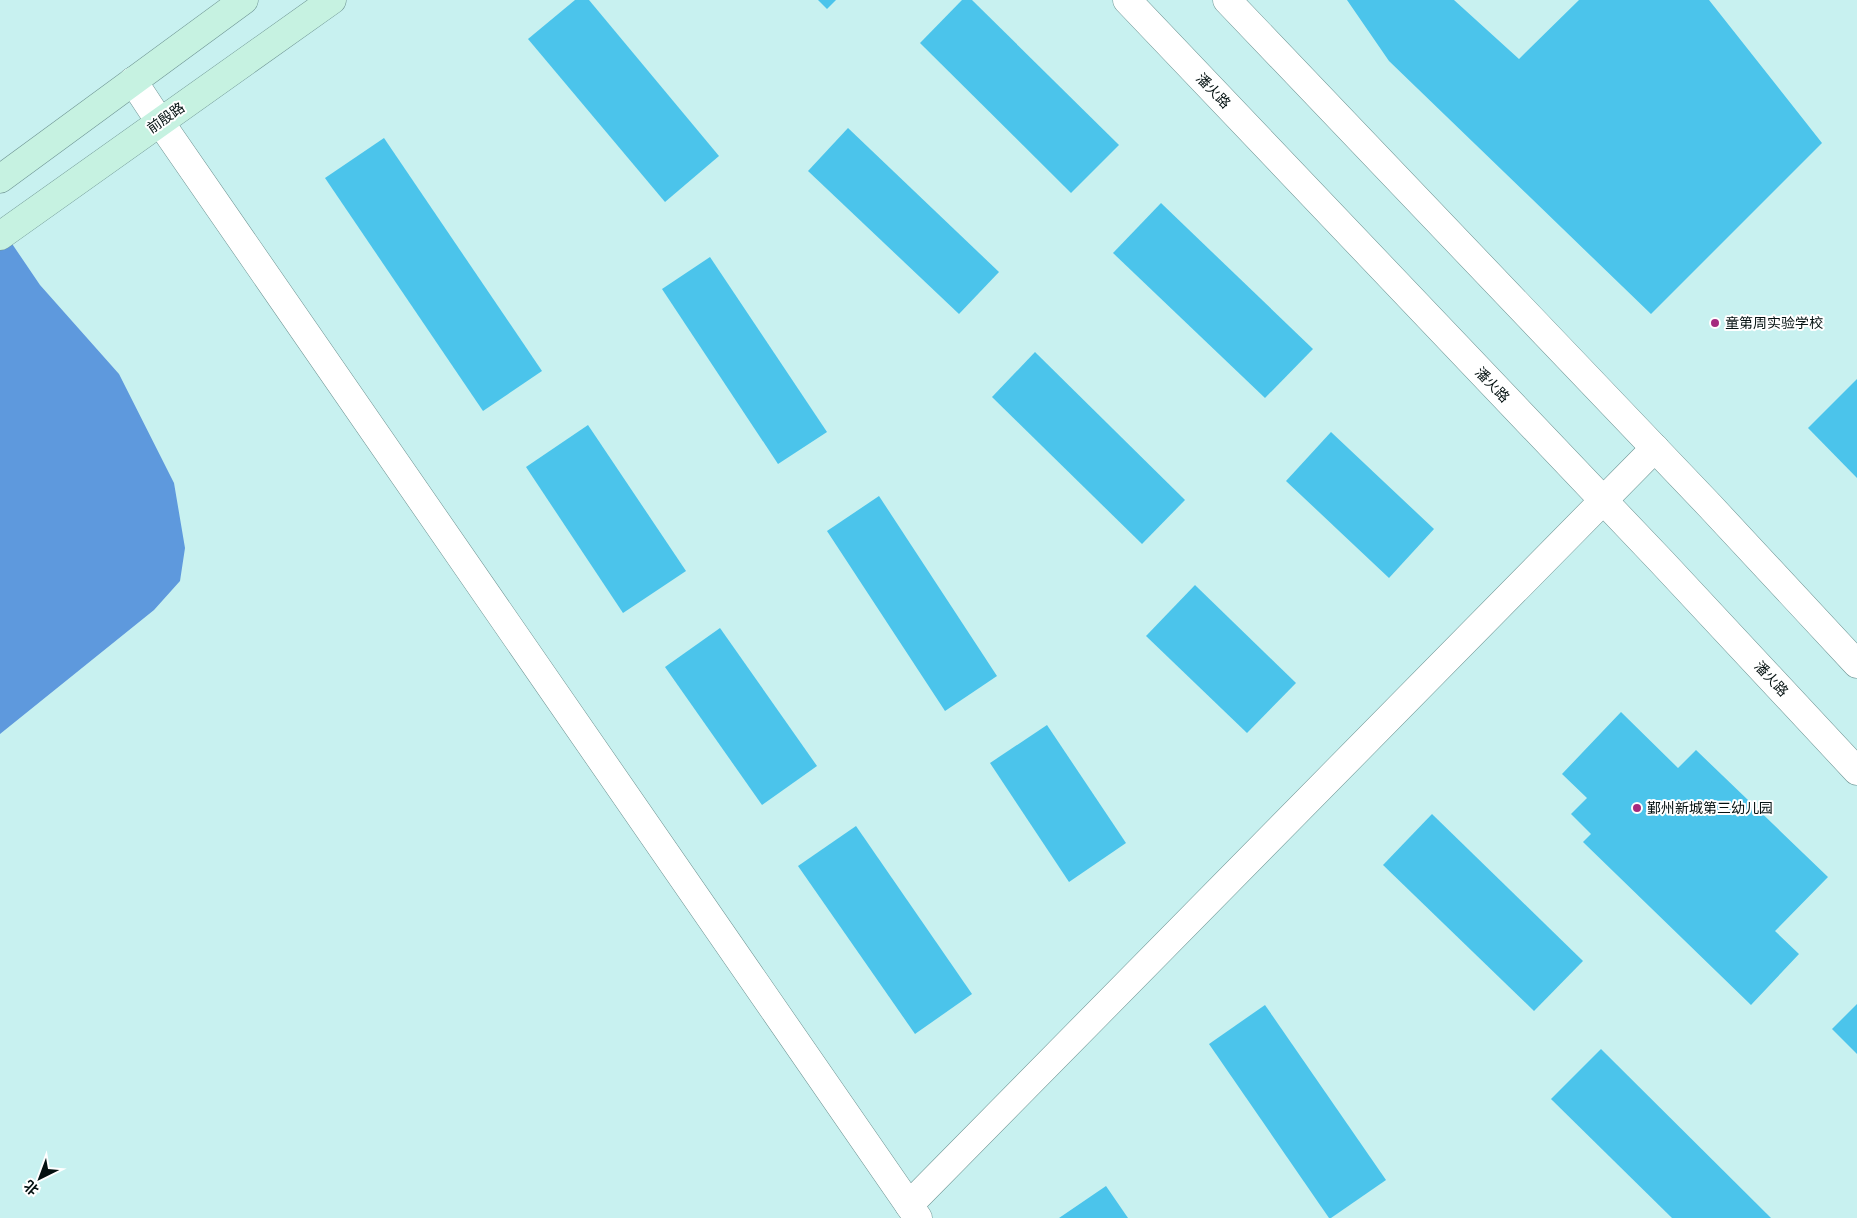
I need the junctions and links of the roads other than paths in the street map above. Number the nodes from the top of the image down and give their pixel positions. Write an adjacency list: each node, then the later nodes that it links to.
1 (244, 0): 5 (main road)
2 (332, 0): 6 (main road, 前殷路)
3 (1127, 0): 10 (street, 潘火路)
4 (1227, 0): 9 (street)
5 (133, 81): 6 (street); 7 (main road)
6 (160, 122): 8 (main road, 前殷路); 13 (street)
7 (0, 179)
8 (0, 236)
9 (1655, 448): 10 (street); 11 (street)
10 (1602, 501): 12 (street, 潘火路); 13 (street)
11 (1857, 664)
12 (1857, 771)
13 (913, 1212)

